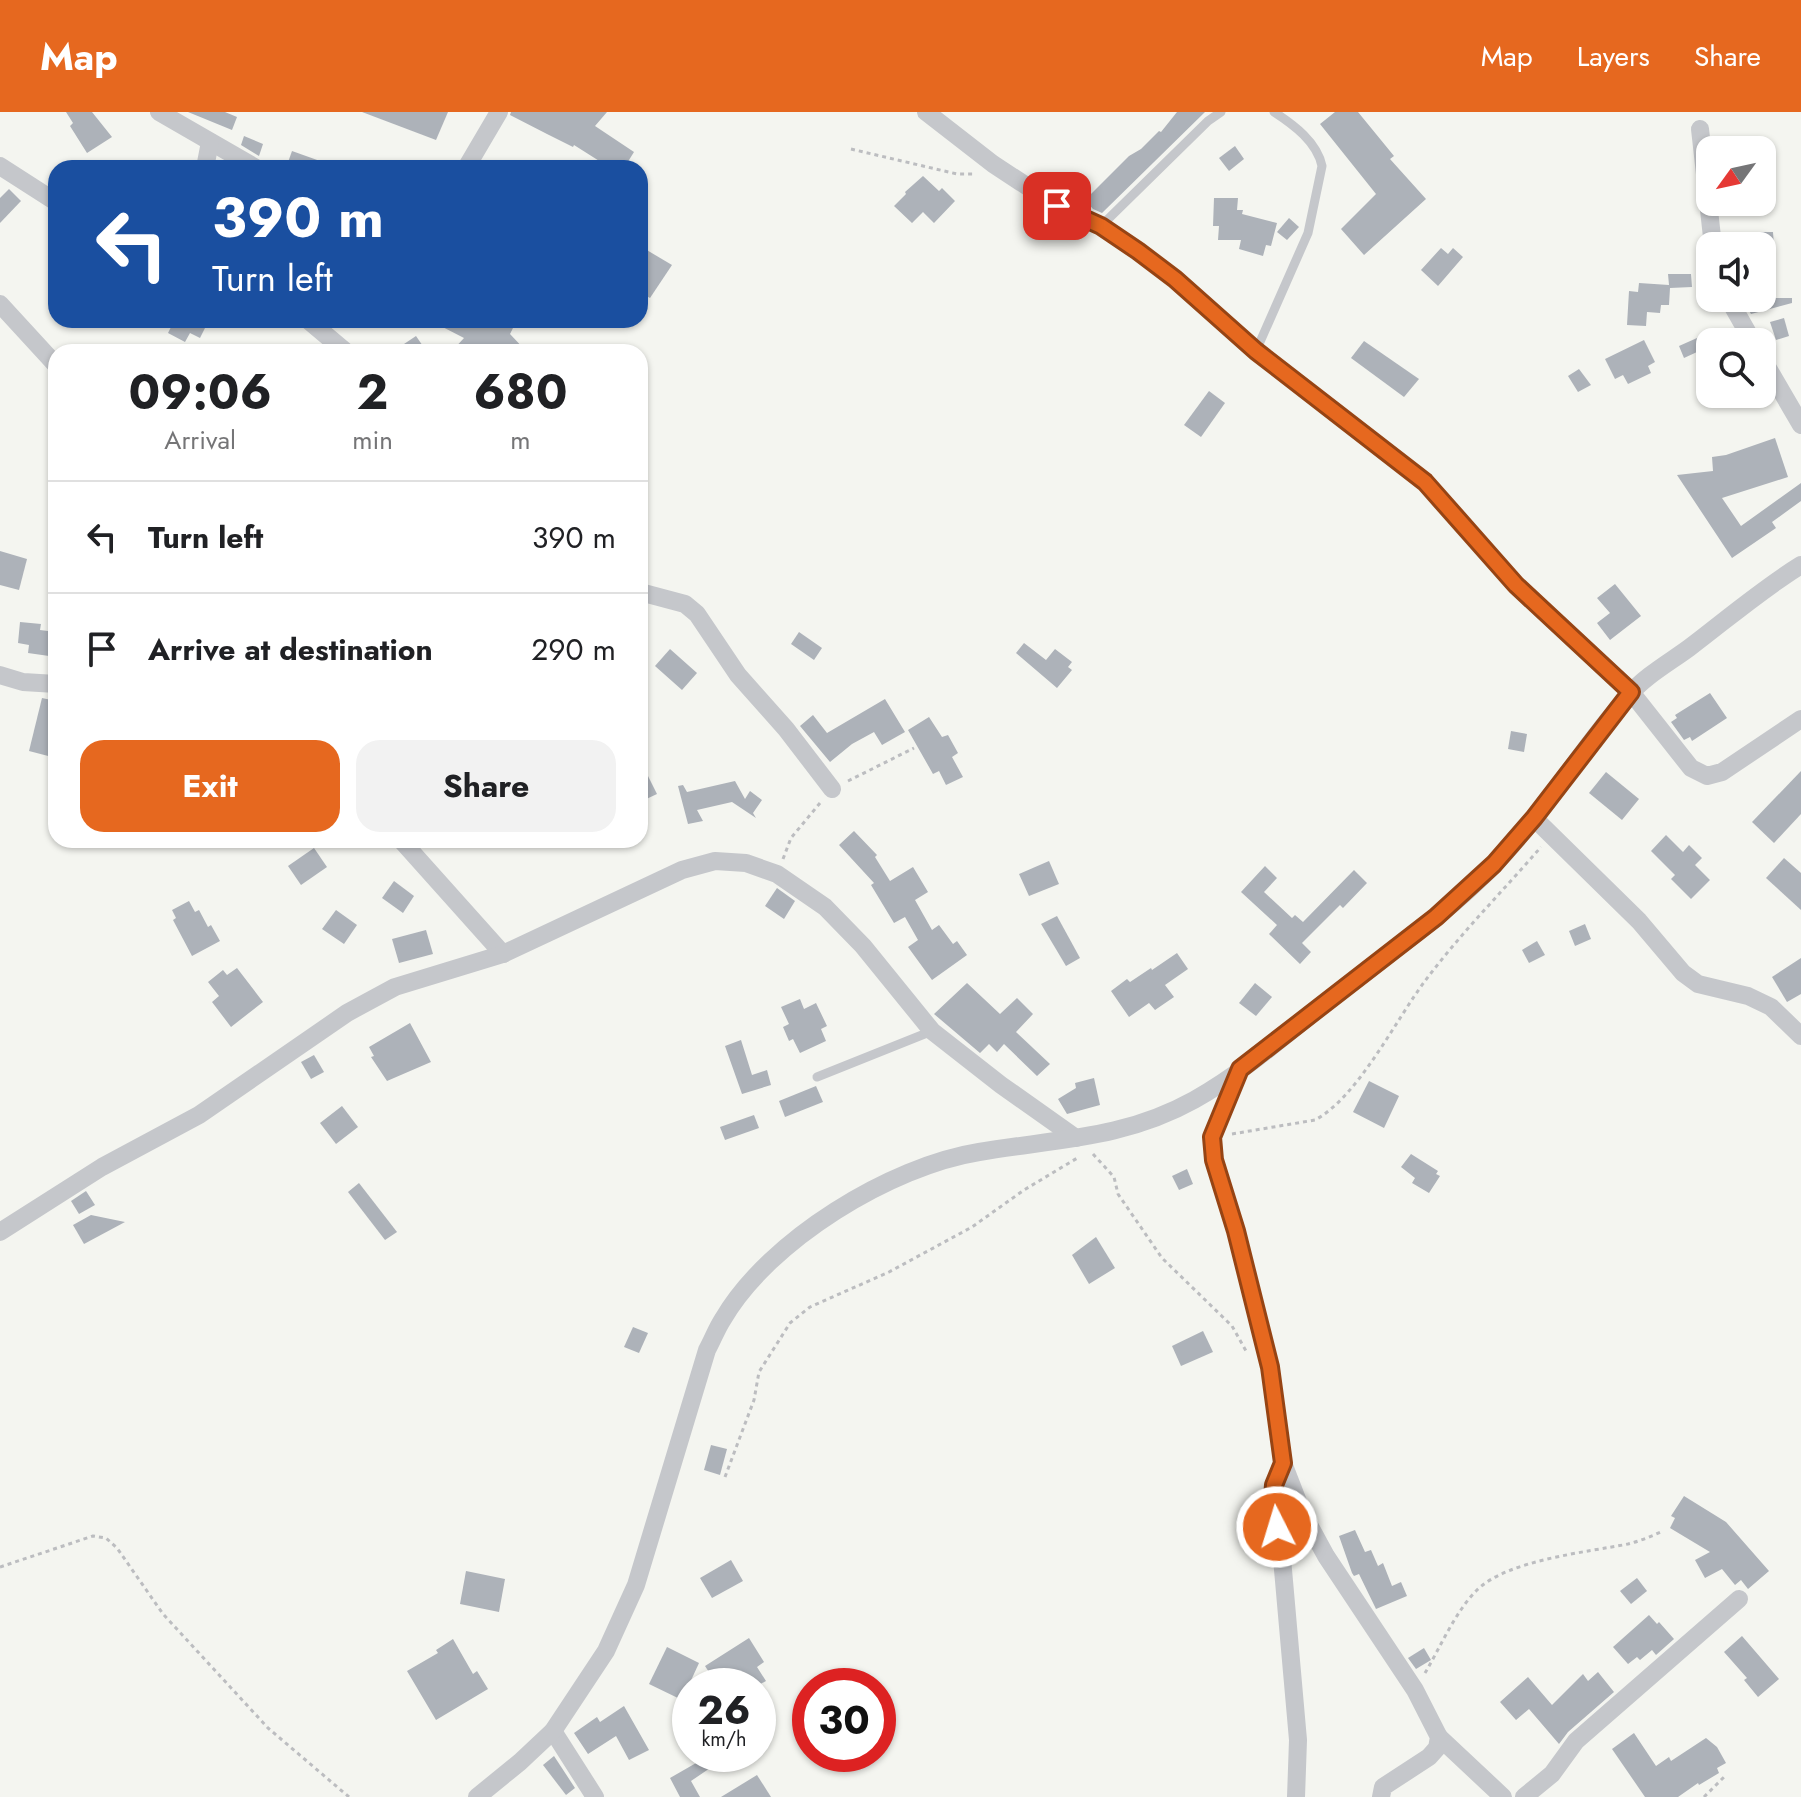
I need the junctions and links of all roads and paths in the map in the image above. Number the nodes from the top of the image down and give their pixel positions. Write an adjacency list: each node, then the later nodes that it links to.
1 (159, 112): 6 (street)
2 (499, 112): 12 (street)
3 (927, 112): 13 (street)
4 (1221, 112): 16 (lane)
5 (1274, 112): 21 (lane)
6 (187, 120): 8 (street)
7 (1700, 129): 17 (street)
8 (210, 142): 10 (street); 11 (street)
9 (851, 149): 13 (path)
10 (207, 160)
11 (242, 160)
12 (471, 160)
13 (993, 164): 16 (street)
14 (0, 166): 15 (street)
15 (48, 197)
16 (1101, 226): 21 (street)
17 (1711, 232)
18 (0, 304): 22 (street)
19 (318, 328): 20 (street)
20 (336, 344)
21 (1256, 351): 29 (street)
22 (48, 356)
23 (1776, 382): 24 (street)
24 (1801, 425)
25 (1801, 565): 29 (street)
26 (648, 594): 31 (street)
27 (0, 675): 28 (street)
28 (48, 684)
29 (1631, 692): 30 (street); 32 (street)
30 (1801, 719)
31 (832, 789)
32 (1534, 818): 33 (street); 38 (street)
33 (1552, 835): 37 (street); 40 (path)
34 (408, 848): 35 (street)
35 (503, 954): 36 (street); 42 (street)
36 (932, 1031): 39 (lane); 41 (street)
37 (1801, 1036)
38 (1240, 1069): 40 (street); 41 (street)
39 (817, 1077)
40 (1212, 1137): 44 (street)
41 (1076, 1138): 50 (street)
42 (0, 1232)
43 (1249, 1356): 45 (path)
44 (1283, 1463): 49 (street); 56 (street)
45 (725, 1477)
46 (1663, 1531): 49 (path)
47 (0, 1567): 53 (path)
48 (1739, 1599): 59 (street)
49 (1415, 1690): 51 (street)
50 (553, 1731): 54 (street); 55 (street)
51 (1439, 1737): 57 (street); 58 (street)
52 (1724, 1777): 60 (path)
53 (349, 1797)
54 (477, 1797)
55 (595, 1797)
56 (1296, 1797)
57 (1381, 1797)
58 (1503, 1797)
59 (1524, 1797)
60 (1704, 1797)

